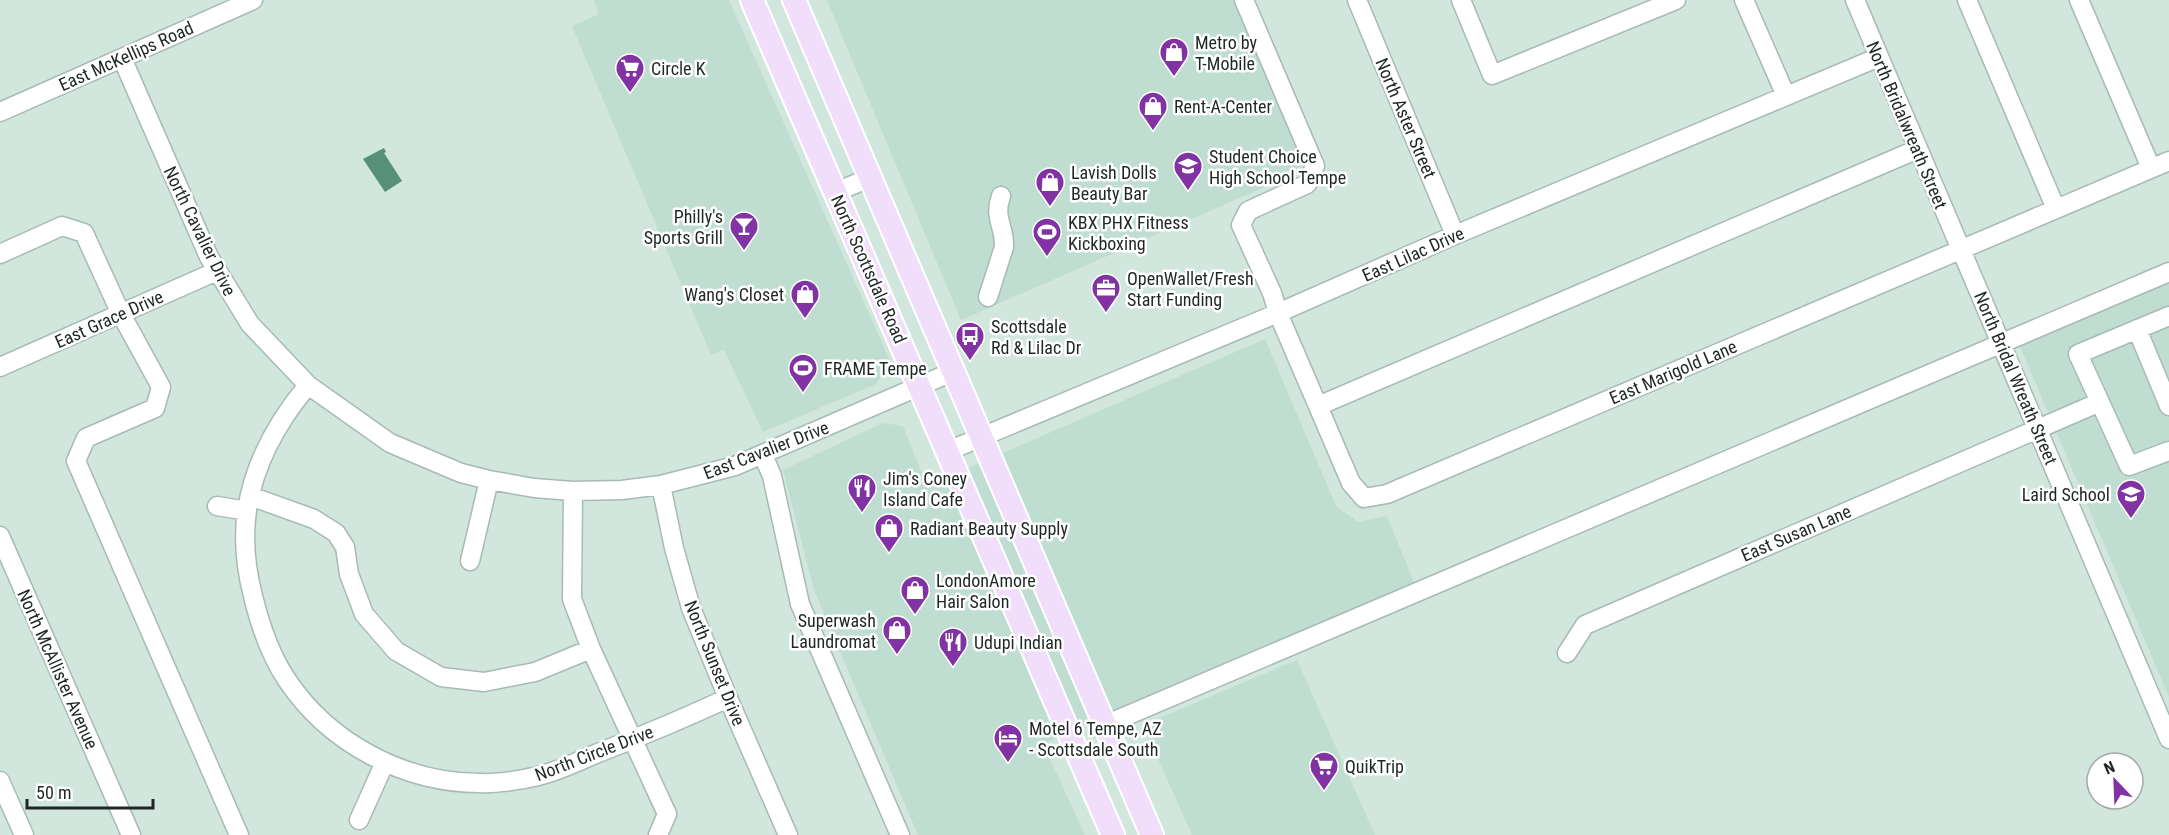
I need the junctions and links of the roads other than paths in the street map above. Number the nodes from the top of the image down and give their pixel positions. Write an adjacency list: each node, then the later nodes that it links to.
1 (253, 0): 13 (street, East McKellips Road)
2 (752, 0): 20 (main road, North Scottsdale Road)
3 (794, 0): 19 (main road, North Scottsdale Road)
4 (1244, 0): 29 (street, East Marigold Lane)
5 (1357, 0): 23 (street, North Aster Street)
6 (1461, 0): 7 (street)
7 (1676, 0)
8 (1744, 0): 14 (street)
9 (1855, 0): 12 (street, North Bridalwreath Street)
10 (1967, 0): 22 (street)
11 (2079, 0): 18 (street)
12 (1878, 57): 14 (street, East Lilac Drive); 16 (street, North Bridalwreath Street)
13 (122, 58): 15 (street, East McKellips Road); 26 (street, North Cavalier Drive)
14 (1786, 96): 23 (street, East Lilac Drive)
15 (0, 112)
16 (1918, 149): 24 (street, North Bridalwreath Street); 39 (street)
17 (2169, 161): 18 (street, East Marigold Lane)
18 (2151, 168): 22 (street, East Marigold Lane)
19 (870, 178): 20 (street); 35 (main road, North Scottsdale Road)
20 (835, 192): 37 (main road, North Scottsdale Road)
21 (1001, 196): 28 (street)
22 (2056, 208): 24 (street, East Marigold Lane)
23 (1455, 235): 29 (street, East Lilac Drive)
24 (1960, 249): 33 (street, North Bridal Wreath Street); 39 (street, East Marigold Lane)
25 (0, 254): 30 (street)
26 (217, 271): 30 (street, East Grace Drive); 36 (street, North Cavalier Drive)
27 (2169, 272): 33 (street)
28 (988, 297)
29 (1278, 313): 39 (street, East Marigold Lane); 42 (street, East Lilac Drive)
30 (121, 314): 34 (street, East Grace Drive); 64 (street)
31 (2169, 316): 32 (street)
32 (2137, 329): 38 (street); 40 (street)
33 (2001, 343): 41 (street, North Bridal Wreath Street); 56 (street)
34 (0, 367)
35 (952, 372): 37 (street, East Cavalier Drive); 42 (main road, North Scottsdale Road)
36 (308, 385): 46 (street, East Cavalier Drive); 49 (street, North Circle Drive)
37 (920, 386): 43 (main road, North Scottsdale Road); 45 (street, East Cavalier Drive)
38 (2100, 402): 41 (street, East Susan Lane); 44 (street)
39 (1318, 406)
40 (2169, 406)
41 (2039, 429): 54 (street, East Susan Lane); 57 (street, North Bridal Wreath Street)
42 (980, 436): 43 (street, East Lilac Drive); 56 (main road, North Scottsdale Road)
43 (948, 451): 68 (main road, North Scottsdale Road)
44 (2169, 451)
45 (763, 455): 47 (street, East Cavalier Drive); 67 (street)
46 (489, 480): 48 (street, East Cavalier Drive); 52 (street)
47 (662, 485): 48 (street, East Cavalier Drive); 55 (street, North Sunset Drive)
48 (573, 491): 53 (street)
49 (249, 503): 50 (street); 53 (street); 59 (street, North Circle Drive)
50 (217, 506)
51 (0, 536): 63 (street, North McAllister Avenue)
52 (470, 561)
53 (591, 649): 58 (street)
54 (1567, 653)
55 (728, 698): 58 (street, North Circle Drive); 66 (street, North Sunset Drive)
56 (1105, 725): 69 (main road, North Scottsdale Road)
57 (2169, 739)
58 (633, 740): 59 (street, North Circle Drive); 65 (street)
59 (385, 762): 61 (street)
60 (0, 781): 62 (street)
61 (358, 820)
62 (24, 835)
63 (131, 835)
64 (239, 835)
65 (658, 835)
66 (788, 835)
67 (900, 835)
68 (1113, 835)
69 (1152, 835)

